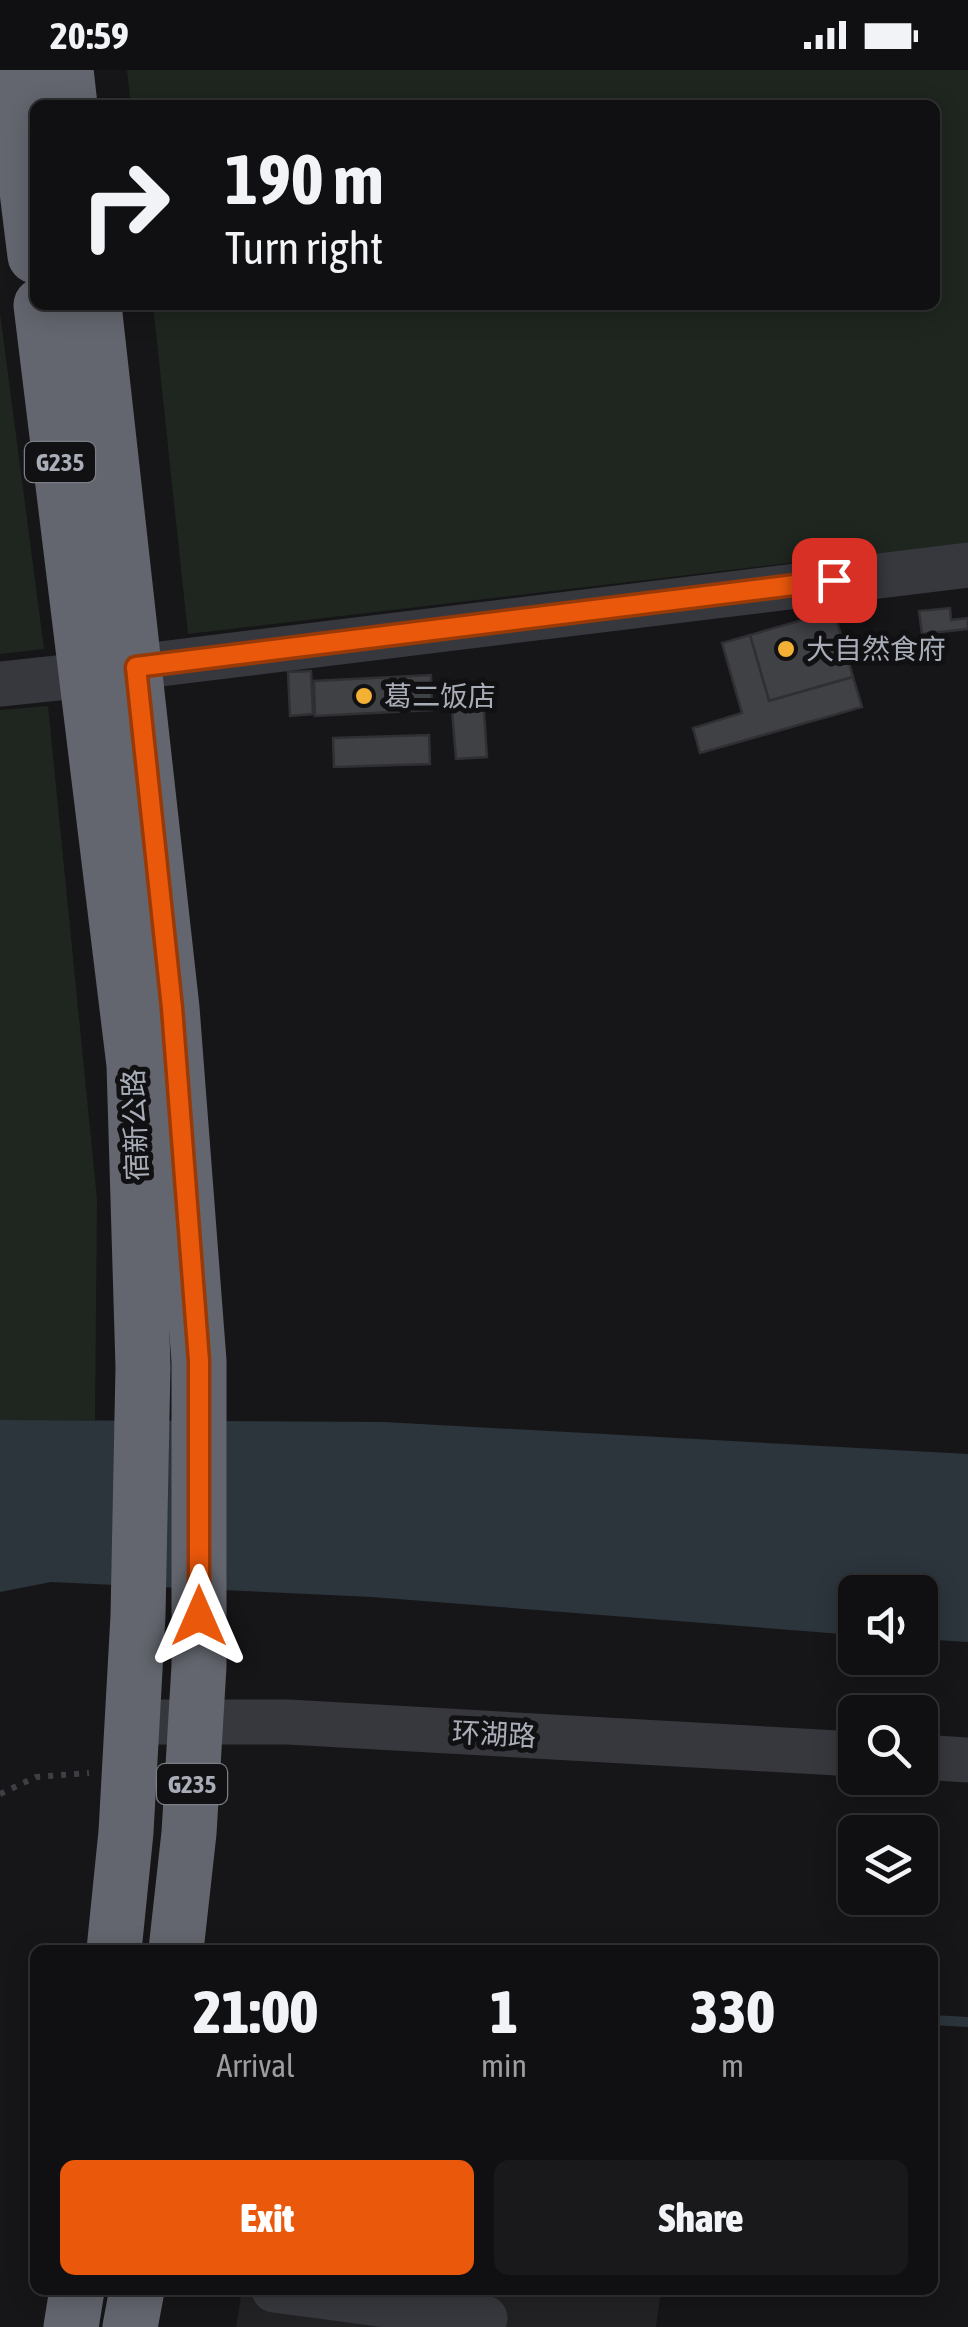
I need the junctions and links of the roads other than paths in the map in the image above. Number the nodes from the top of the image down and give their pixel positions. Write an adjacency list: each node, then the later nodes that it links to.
1 (12, 70): 4 (highway)
2 (66, 70): 3 (highway)
3 (69, 100)
4 (30, 216)
5 (42, 310): 8 (highway, 宿新公路 / G235)
6 (94, 310): 8 (highway, 宿新公路 / G235)
7 (968, 565): 8 (street)
8 (108, 644): 9 (street); 10 (highway, 宿新公路 / G235); 11 (highway, 宿新公路 / G235)
9 (0, 684)
10 (196, 1723): 11 (street, 环湖路); 12 (street, 环湖路); 16 (highway, 宿新公路 / G235)
11 (131, 1746): 15 (highway, 宿新公路 / G235)
12 (838, 1753)
13 (938, 1758): 14 (street)
14 (968, 1760)
15 (114, 1945)
16 (177, 1945)
17 (76, 2295): 20 (highway)
18 (136, 2295): 21 (highway)
19 (312, 2295): 22 (street)
20 (71, 2327)
21 (130, 2327)
22 (484, 2327)

